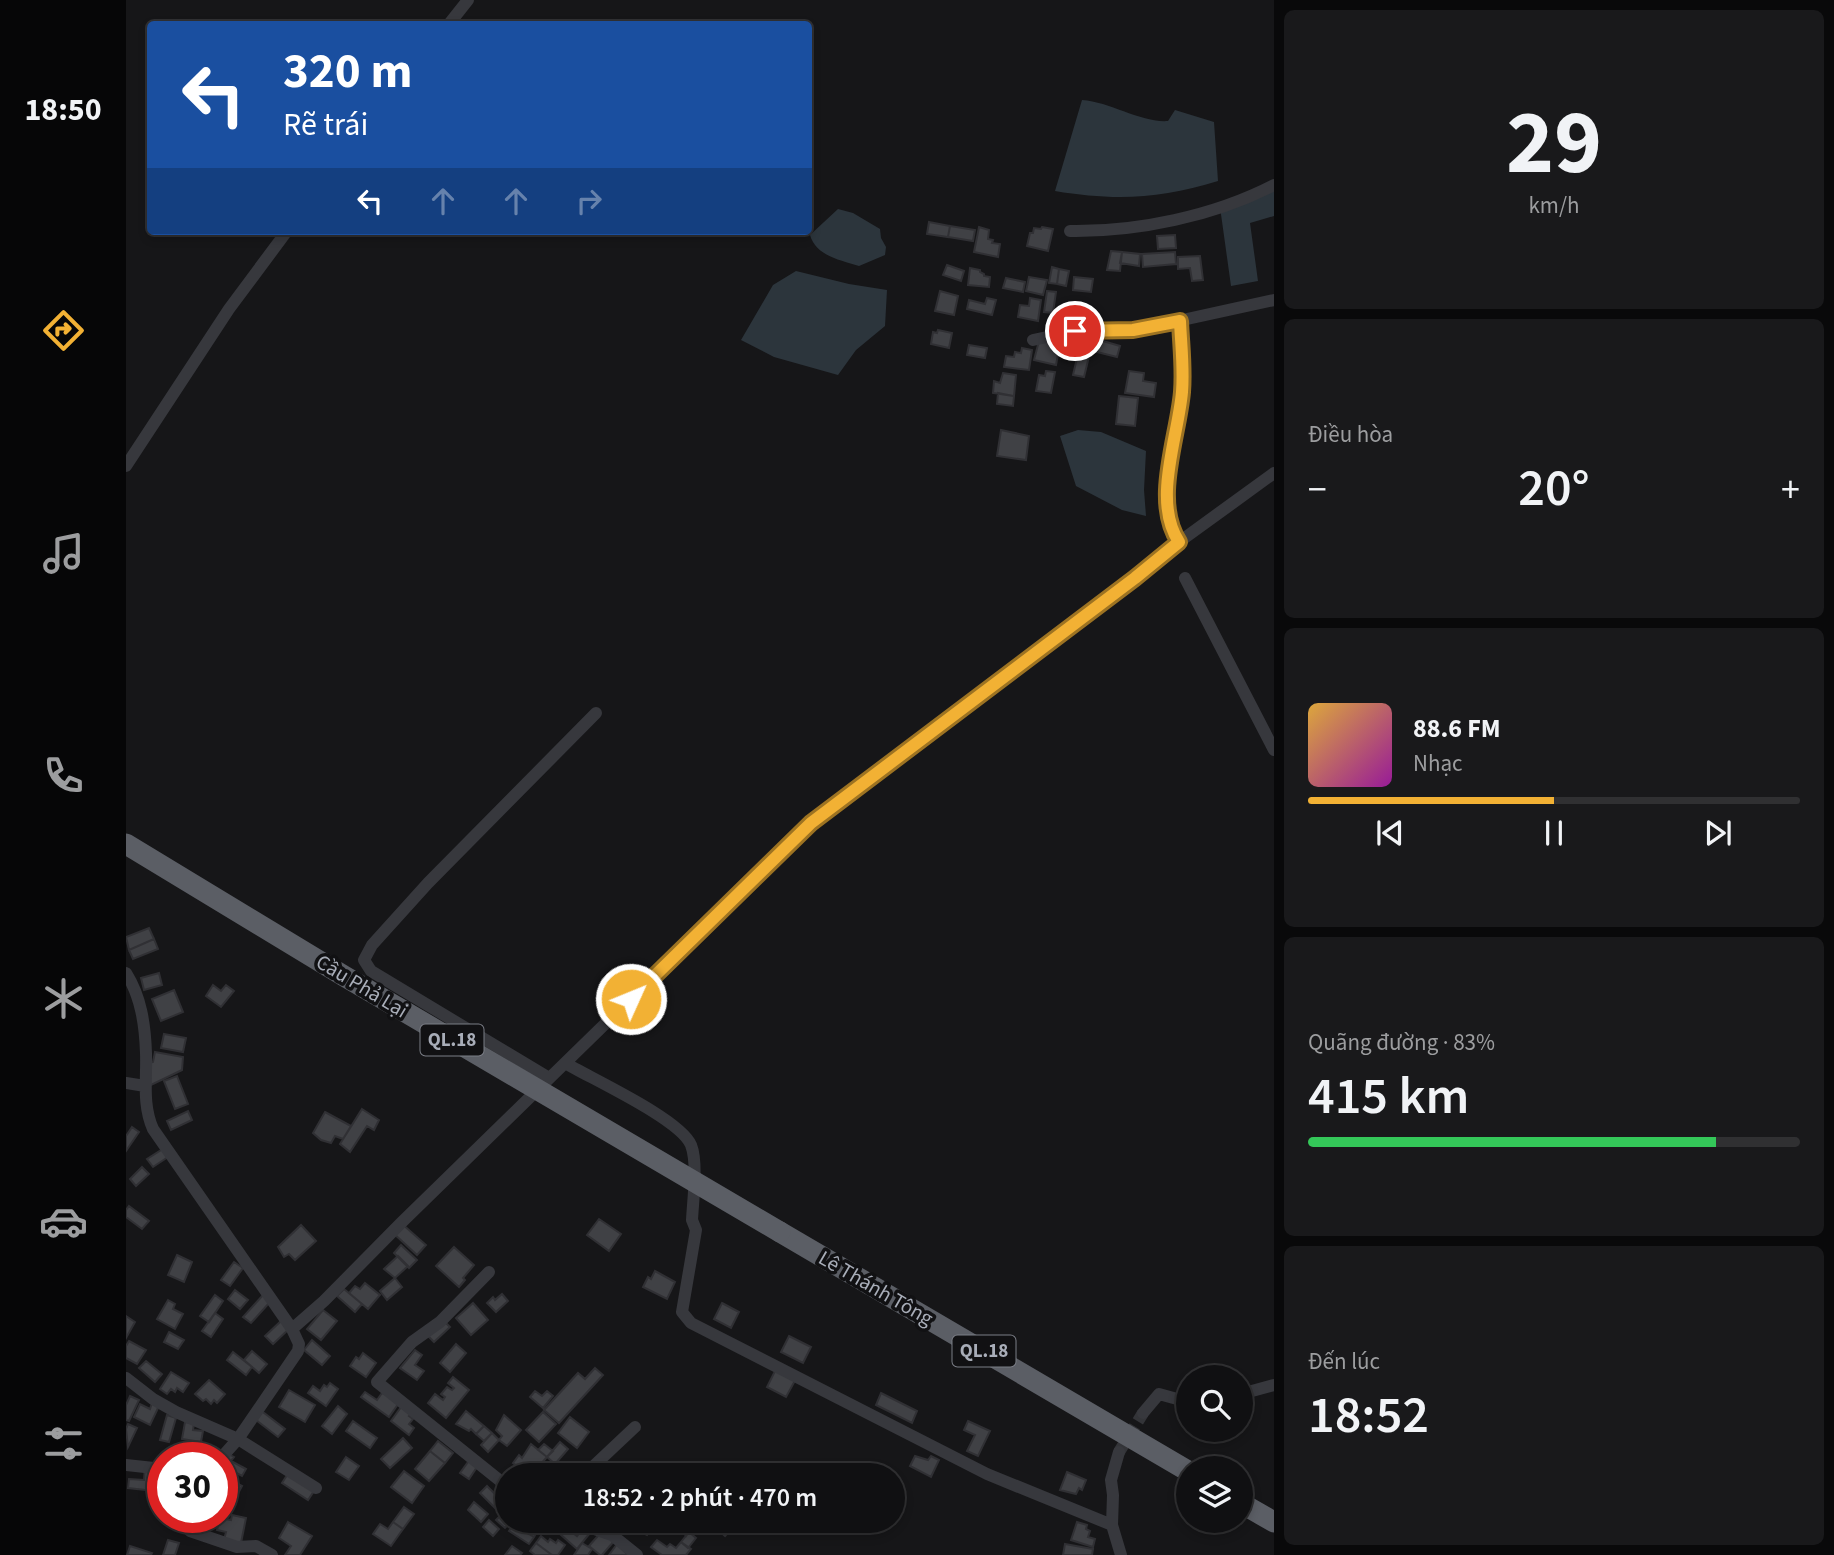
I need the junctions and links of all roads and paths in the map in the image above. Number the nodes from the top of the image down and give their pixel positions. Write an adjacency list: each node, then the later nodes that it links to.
1 (467, 0): 2 (street)
2 (451, 21)
3 (1274, 185): 4 (street)
4 (1070, 231)
5 (284, 235): 9 (street)
6 (1274, 300): 7 (street)
7 (1180, 321): 8 (street); 11 (street)
8 (1033, 340)
9 (126, 466)
10 (1274, 473): 11 (street)
11 (1179, 542): 17 (street)
12 (1185, 578): 14 (street)
13 (596, 713): 18 (street)
14 (1274, 750)
15 (126, 844): 21 (highway, Cầu Phả Lại / QL.18, bridge)
16 (126, 973): 20 (street)
17 (565, 1063): 18 (street); 41 (street)
18 (549, 1079): 23 (street)
19 (126, 1083): 20 (street)
20 (145, 1086): 23 (street)
21 (780, 1232): 34 (highway, Lê Thánh Tông / QL.18)
22 (489, 1272): 37 (street)
23 (292, 1329): 30 (street)
24 (126, 1378): 30 (street)
25 (1274, 1385): 26 (street)
26 (1253, 1391)
27 (1176, 1399): 28 (street)
28 (1143, 1413)
29 (635, 1427): 33 (street)
30 (238, 1438): 31 (street); 38 (street)
31 (235, 1442)
32 (1119, 1452): 41 (street)
33 (597, 1463)
34 (1176, 1464)
35 (126, 1465): 36 (street)
36 (147, 1467)
37 (495, 1477)
38 (316, 1488)
39 (1253, 1510): 40 (highway)
40 (1274, 1522)
41 (1112, 1525): 46 (street)
42 (196, 1533): 44 (street)
43 (606, 1533): 45 (street)
44 (272, 1555)
45 (638, 1555)
46 (1121, 1555)

